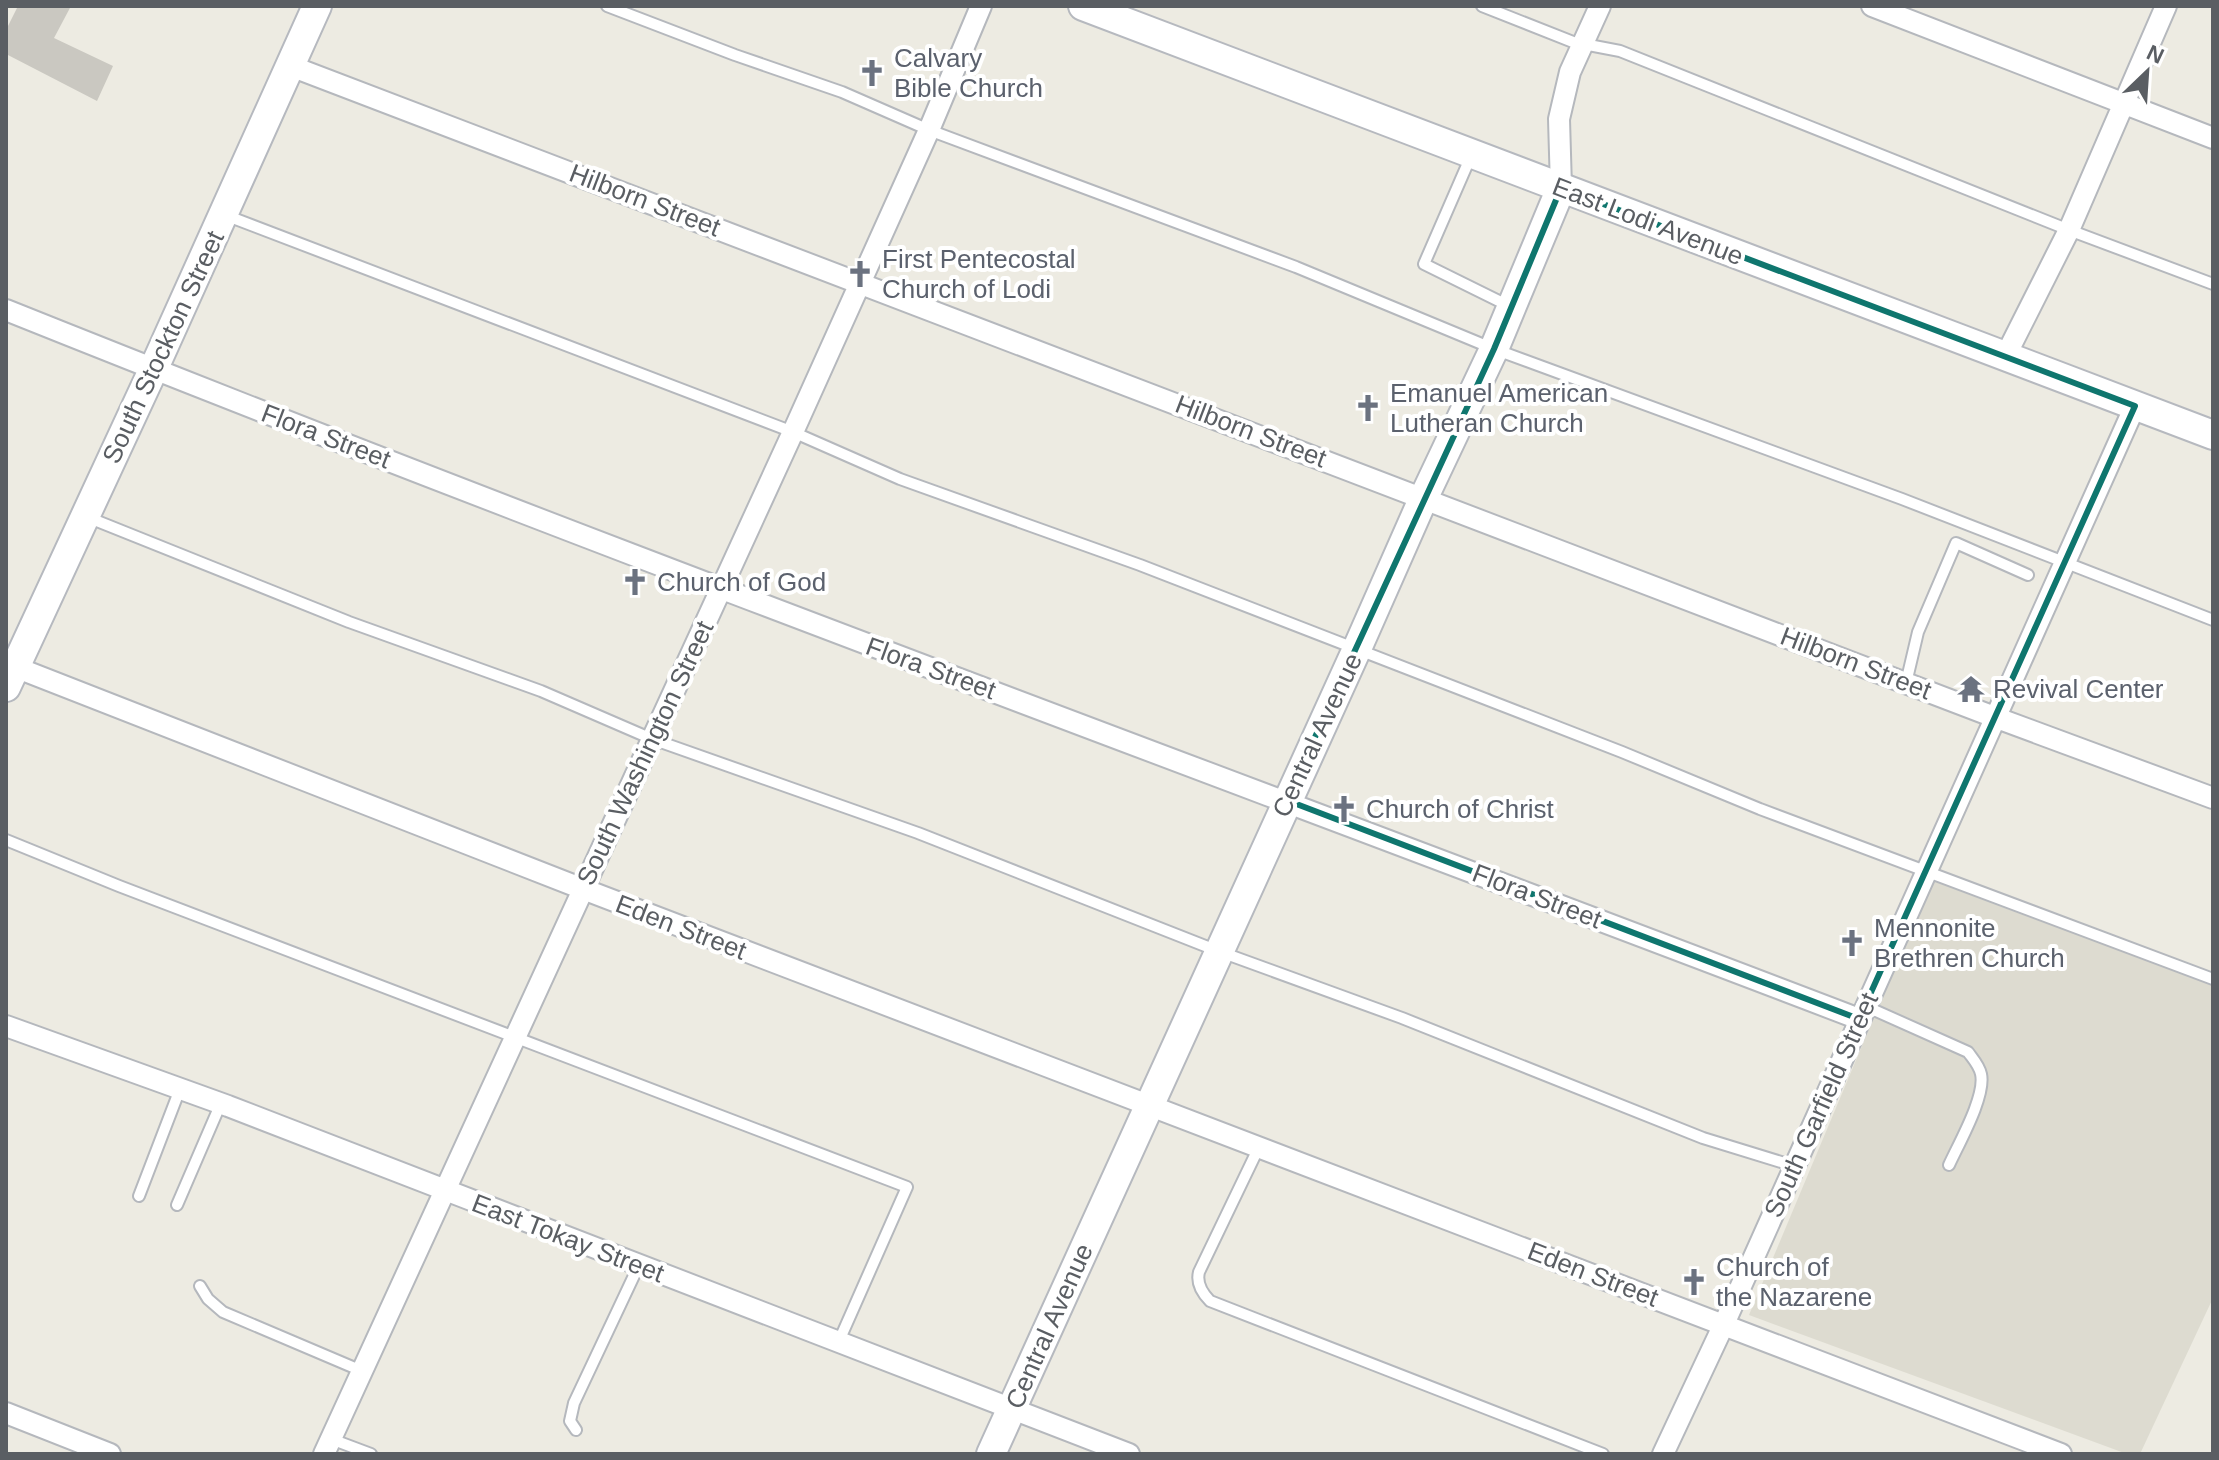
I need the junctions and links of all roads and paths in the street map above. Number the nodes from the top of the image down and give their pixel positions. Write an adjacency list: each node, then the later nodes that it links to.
1 (317, 6): 10 (street, South Stockton Street)
2 (607, 6): 12 (lane)
3 (981, 6): 12 (street, South Washington Street)
4 (1083, 6): 14 (street, East Lodi Avenue)
5 (1482, 6): 9 (lane)
6 (1600, 6): 9 (street, Central Avenue)
7 (1872, 6): 11 (street)
8 (2166, 6): 11 (street)
9 (1584, 44): 15 (street, Central Avenue); 17 (lane)
10 (288, 65): 16 (street, South Stockton Street); 18 (street, Hilborn Street)
11 (2124, 104): 13 (street); 17 (street)
12 (929, 130): 18 (street, South Washington Street); 22 (lane)
13 (2213, 138)
14 (1471, 154): 15 (street, East Lodi Avenue); 20 (lane)
15 (1561, 188): 20 (street, Central Avenue); 23 (street, East Lodi Avenue)
16 (224, 215): 24 (street, South Stockton Street); 26 (lane)
17 (2069, 230): 19 (lane); 23 (street)
18 (859, 282): 26 (street, South Washington Street); 28 (street, Hilborn Street)
19 (2213, 284)
20 (1511, 307): 22 (street, Central Avenue)
21 (6, 310): 24 (street, Flora Street)
22 (1494, 349): 28 (street, Central Avenue); 30 (lane)
23 (2006, 355): 25 (street, East Lodi Avenue)
24 (154, 368): 29 (street, South Stockton Street); 32 (street, Flora Street)
25 (2135, 406): 27 (street, East Lodi Avenue); 30 (street, South Garfield Street)
26 (793, 432): 32 (street, South Washington Street); 34 (lane)
27 (2213, 435)
28 (1424, 497): 34 (street, Central Avenue); 36 (street, Hilborn Street)
29 (85, 517): 35 (street, South Stockton Street); 38 (lane)
30 (2067, 563): 33 (lane); 37 (street, South Garfield Street)
31 (2028, 575): 36 (lane)
32 (721, 590): 38 (street, South Washington Street); 40 (street, Flora Street)
33 (2213, 620)
34 (1356, 651): 40 (street, Central Avenue); 42 (lane)
35 (10, 677): 43 (street, Eden Street)
36 (1906, 683): 37 (street, Hilborn Street)
37 (1997, 718): 39 (street, Hilborn Street); 42 (street, South Garfield Street)
38 (652, 739): 43 (street, South Washington Street); 44 (lane)
39 (2213, 798)
40 (1286, 800): 44 (street, Central Avenue); 46 (street, Flora Street)
41 (6, 840): 48 (lane)
42 (1927, 872): 45 (lane); 46 (street, South Garfield Street)
43 (583, 889): 48 (street, South Washington Street); 51 (street, Eden Street)
44 (1218, 951): 51 (street, Central Avenue); 54 (lane)
45 (2213, 979)
46 (1862, 1012): 53 (lane); 54 (street, South Garfield Street)
47 (6, 1026): 49 (street, East Tokay Street)
48 (516, 1038): 55 (street, South Washington Street); 61 (lane)
49 (180, 1089): 50 (street, East Tokay Street); 56 (lane)
50 (221, 1103): 55 (street, East Tokay Street); 57 (lane)
51 (1149, 1104): 52 (street, Eden Street); 63 (street, Central Avenue)
52 (1259, 1147): 60 (street, Eden Street); 71 (lane)
53 (1949, 1165)
54 (1794, 1166): 60 (street, South Garfield Street)
55 (446, 1191): 58 (street, East Tokay Street); 62 (street, South Washington Street)
56 (139, 1196)
57 (177, 1205)
58 (639, 1265): 61 (street, East Tokay Street); 65 (lane)
59 (200, 1286): 62 (lane)
60 (1724, 1324): 72 (street, South Garfield Street); 73 (street, Eden Street)
61 (839, 1341): 63 (street, East Tokay Street)
62 (362, 1371): 66 (street, South Washington Street)
63 (1012, 1409): 69 (street, Central Avenue); 70 (street, East Tokay Street)
64 (6, 1413): 67 (street)
65 (576, 1430)
66 (327, 1446): 68 (lane)
67 (110, 1454)
68 (371, 1454)
69 (991, 1454)
70 (1129, 1454)
71 (1603, 1454)
72 (1663, 1454)
73 (2061, 1454)

